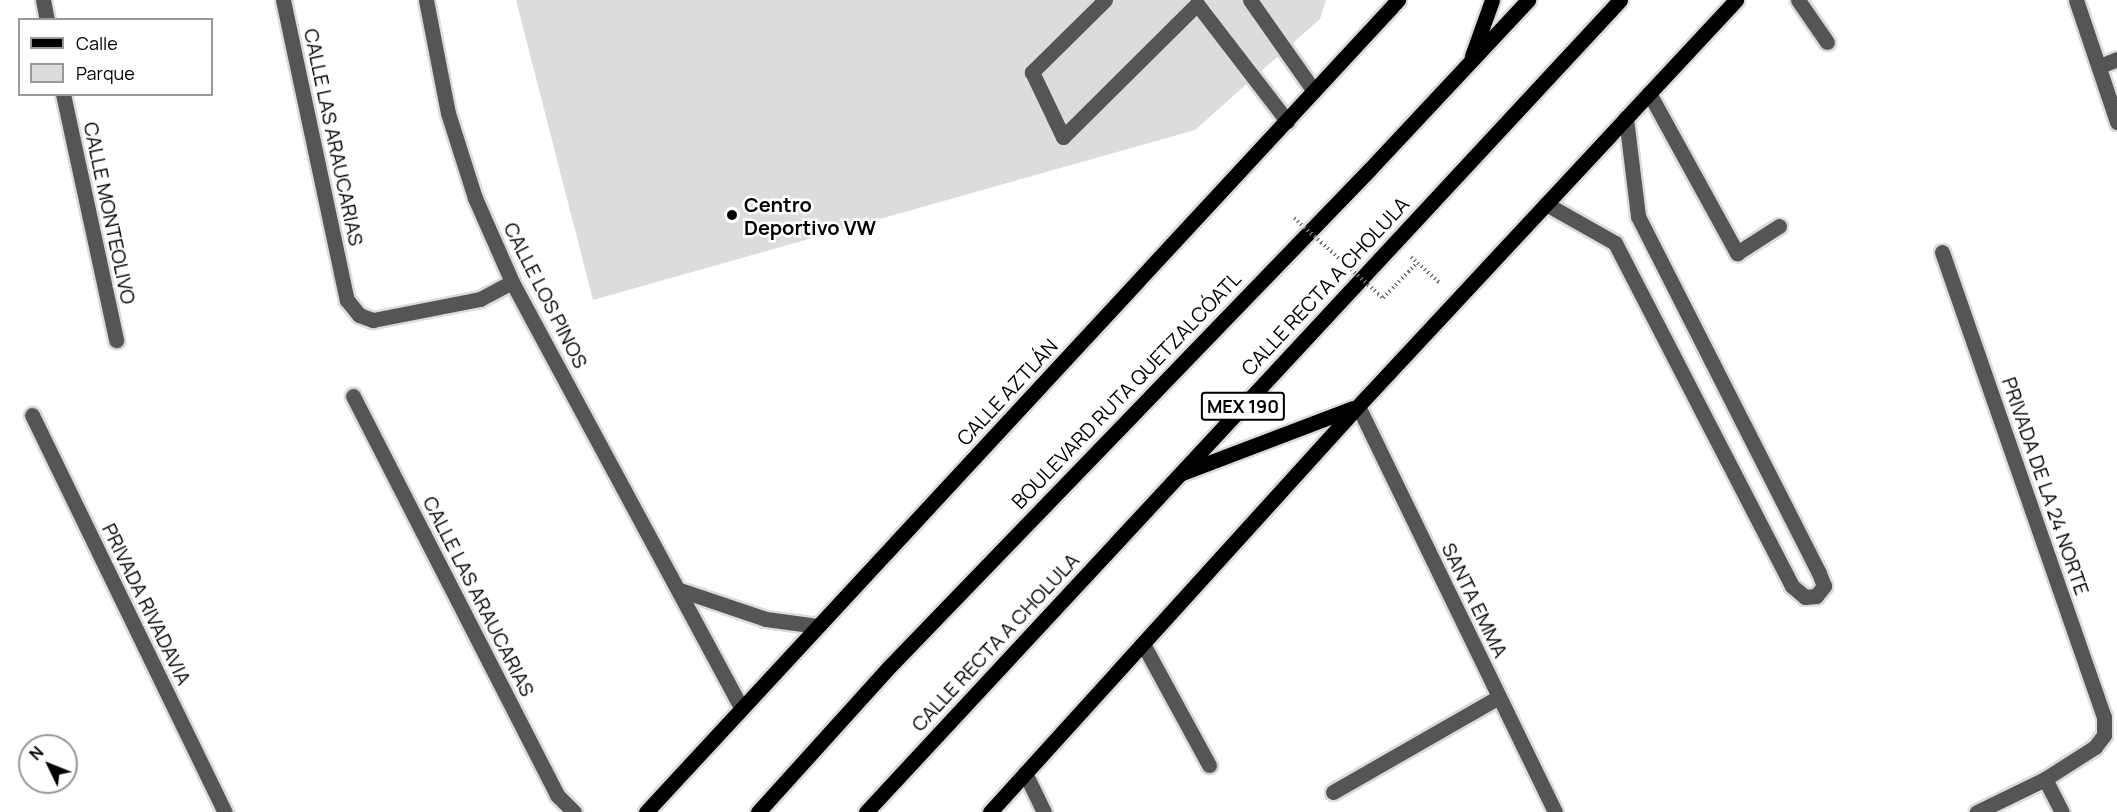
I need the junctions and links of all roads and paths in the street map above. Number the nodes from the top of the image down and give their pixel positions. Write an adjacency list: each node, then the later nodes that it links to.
1 (43, 0): 13 (street)
2 (283, 0): 30 (street, CALLE LAS ARAUCARIAS)
3 (426, 0): 30 (street, CALLE LOS PINOS)
4 (1105, 0): 22 (street)
5 (1250, 0): 18 (street)
6 (1398, 0): 18 (main road, CALLE AZTLÁN)
7 (1492, 0): 16 (main road)
8 (1528, 0): 16 (main road, BOULEVARD RUTA QUETZALCÓATL)
9 (1620, 0): 27 (main road, CALLE RECTA A CHOLULA / MEX 190)
10 (1736, 0): 19 (main road)
11 (1798, 0): 14 (street)
12 (2076, 0): 17 (street)
13 (47, 18)
14 (1827, 42)
15 (2117, 59): 17 (street)
16 (1469, 64): 49 (main road, BOULEVARD RUTA QUETZALCÓATL)
17 (2100, 66): 23 (street)
18 (1314, 91): 22 (main road, CALLE AZTLÁN)
19 (1649, 93): 21 (main road); 26 (street)
20 (63, 96): 32 (street, CALLE MONTEOLIVO)
21 (1626, 118): 24 (main road); 24 (street)
22 (1287, 120): 38 (main road, CALLE AZTLÁN)
23 (2117, 122)
24 (1546, 204): 31 (main road)
25 (1293, 218): 29 (path, bridge)
26 (1779, 226)
27 (1395, 242): 29 (path); 36 (main road, CALLE RECTA A CHOLULA / MEX 190)
28 (1942, 252): 44 (street, PRIVADA DE LA 24 NORTE)
29 (1417, 263): 31 (path)
30 (512, 282): 37 (street, CALLE LOS PINOS)
31 (1457, 299): 34 (main road)
32 (116, 340)
33 (353, 396): 47 (street, CALLE LAS ARAUCARIAS)
34 (1358, 406): 36 (main road); 39 (main road); 40 (street, SANTA EMMA)
35 (32, 415): 46 (street, PRIVADA RIVADAVIA)
36 (1179, 474): 50 (main road, CALLE RECTA A CHOLULA / MEX 190)
37 (680, 590): 38 (street); 41 (street, CALLE LOS PINOS)
38 (818, 626): 41 (main road, CALLE AZTLÁN)
39 (1143, 644): 42 (street); 43 (main road)
40 (1499, 697): 45 (street); 53 (street, SANTA EMMA)
41 (741, 708): 48 (main road, CALLE AZTLÁN)
42 (1209, 765)
43 (1025, 773): 51 (main road); 52 (street)
44 (2045, 779): 54 (street); 55 (street)
45 (1333, 792)
46 (225, 812)
47 (574, 812)
48 (646, 812)
49 (758, 812)
50 (866, 812)
51 (990, 812)
52 (1044, 812)
53 (1555, 812)
54 (1977, 812)
55 (2062, 812)

